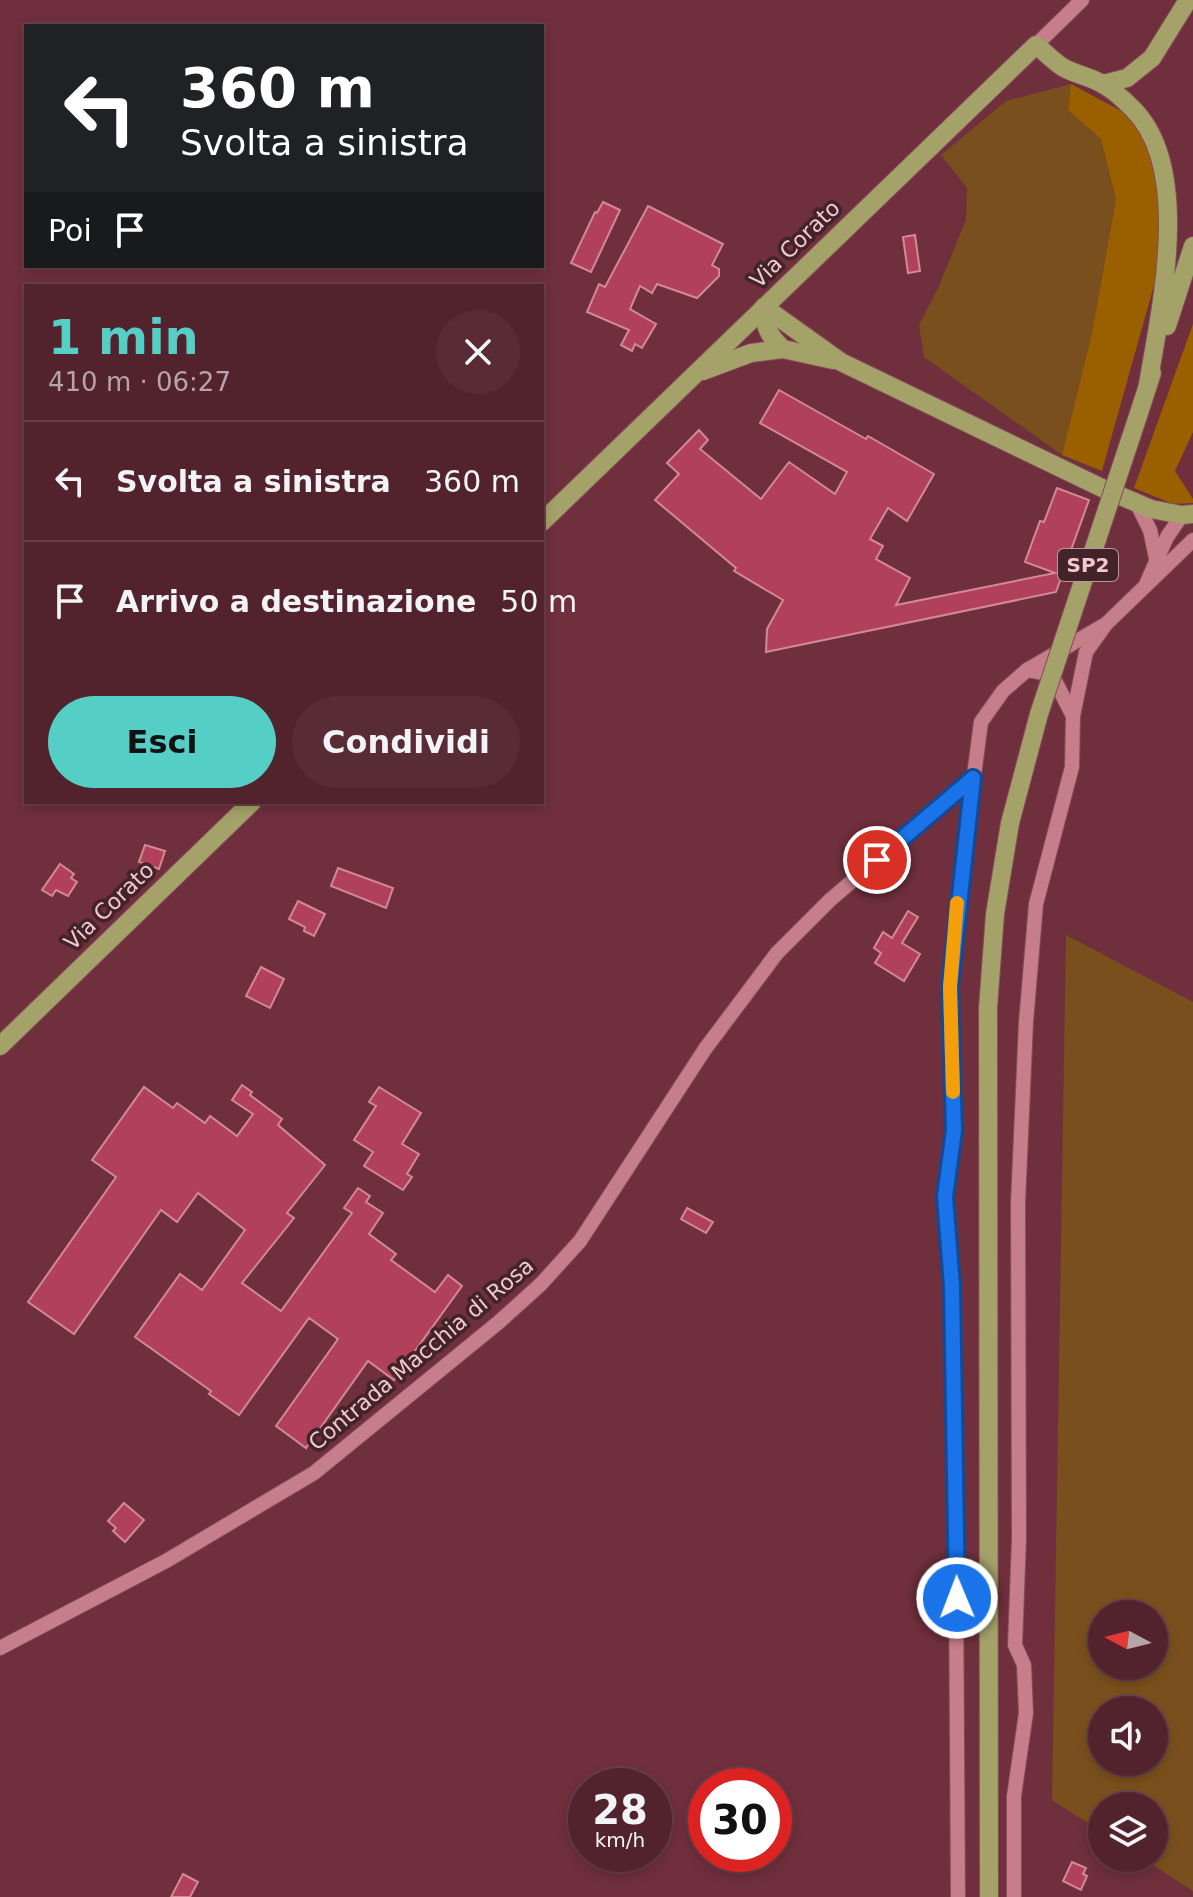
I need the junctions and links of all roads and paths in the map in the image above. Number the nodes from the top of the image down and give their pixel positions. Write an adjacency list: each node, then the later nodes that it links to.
1 (1082, 0): 3 (street, Via Corato)
2 (1188, 0): 4 (main road)
3 (1036, 45): 4 (main road); 7 (main road, Via Corato)
4 (1103, 84): 12 (main road)
5 (1193, 246): 8 (main road, SP2)
6 (1193, 288): 8 (main road)
7 (764, 307): 9 (main road); 10 (main road); 11 (main road, Via Corato)
8 (1163, 336): 12 (main road, SP2)
9 (783, 349): 10 (main road); 11 (main road)
10 (841, 362): 13 (main road)
11 (696, 373): 15 (main road, Via Corato)
12 (1148, 384): 27 (main road, SP2, bridge)
13 (1136, 502): 14 (main road); 17 (street)
14 (1188, 515): 17 (street)
15 (544, 520)
16 (1193, 540): 18 (street)
17 (1156, 558): 18 (street)
18 (1145, 586): 19 (street)
19 (1106, 624): 20 (street); 21 (street)
20 (1027, 670): 21 (street); 22 (street)
21 (1073, 716): 28 (street)
22 (973, 778): 25 (street, Contrada Macchia di Rosa); 26 (street)
23 (250, 804): 24 (main road, Via Corato)
24 (0, 1046)
25 (0, 1648)
26 (958, 1897)
27 (989, 1897)
28 (1014, 1897)

